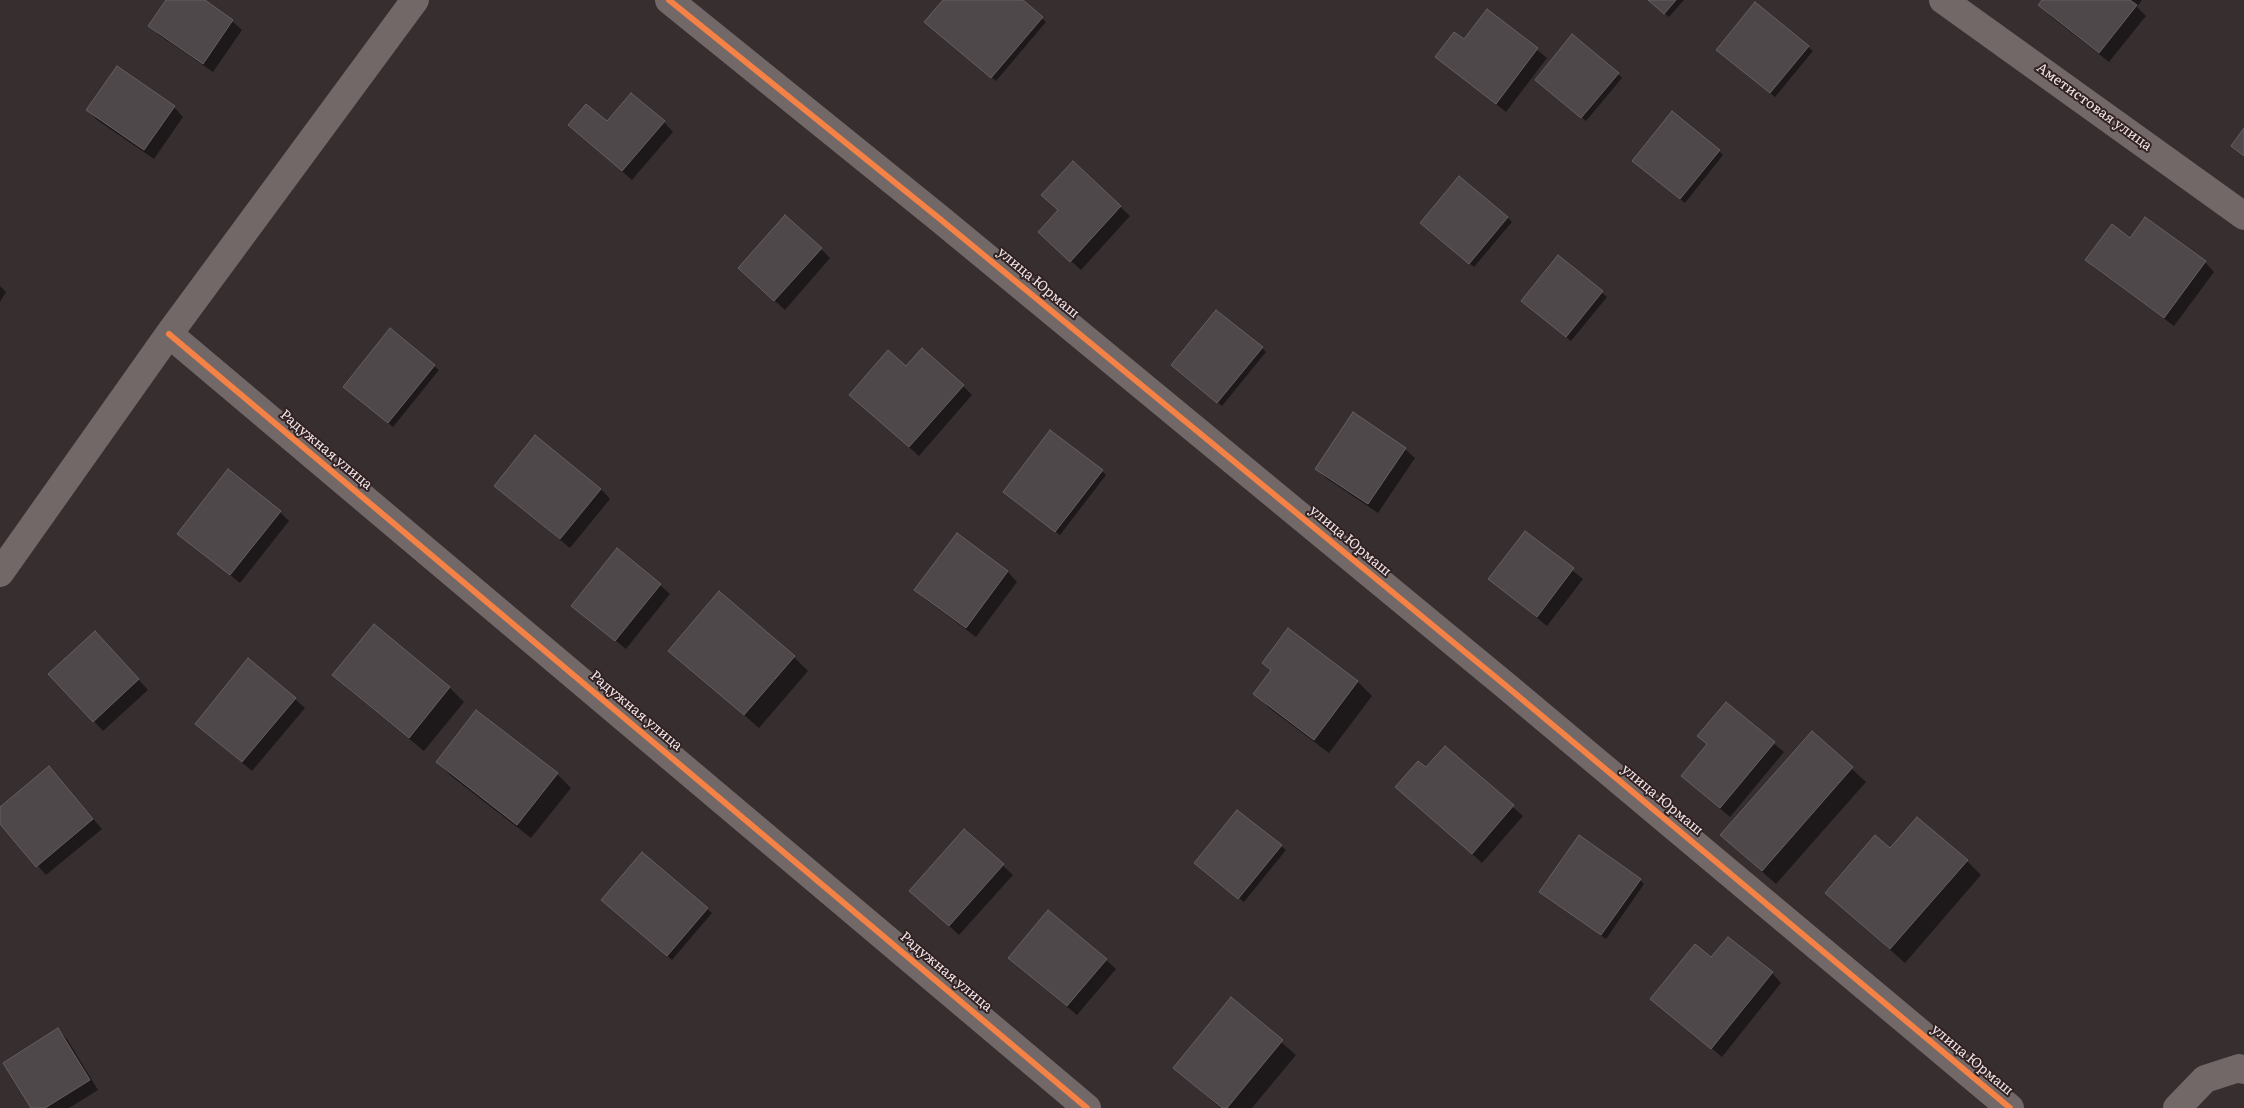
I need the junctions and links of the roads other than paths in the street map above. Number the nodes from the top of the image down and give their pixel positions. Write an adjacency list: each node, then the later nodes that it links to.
1 (415, 0): 5 (street)
2 (669, 0): 9 (street, улица Юрмаш)
3 (1943, 0): 4 (street, Аметистовая улица)
4 (2244, 216)
5 (168, 334): 6 (street); 8 (street, Радужная улица)
6 (0, 573)
7 (2244, 1070): 10 (street)
8 (1087, 1108)
9 (2010, 1108)
10 (2177, 1108)

